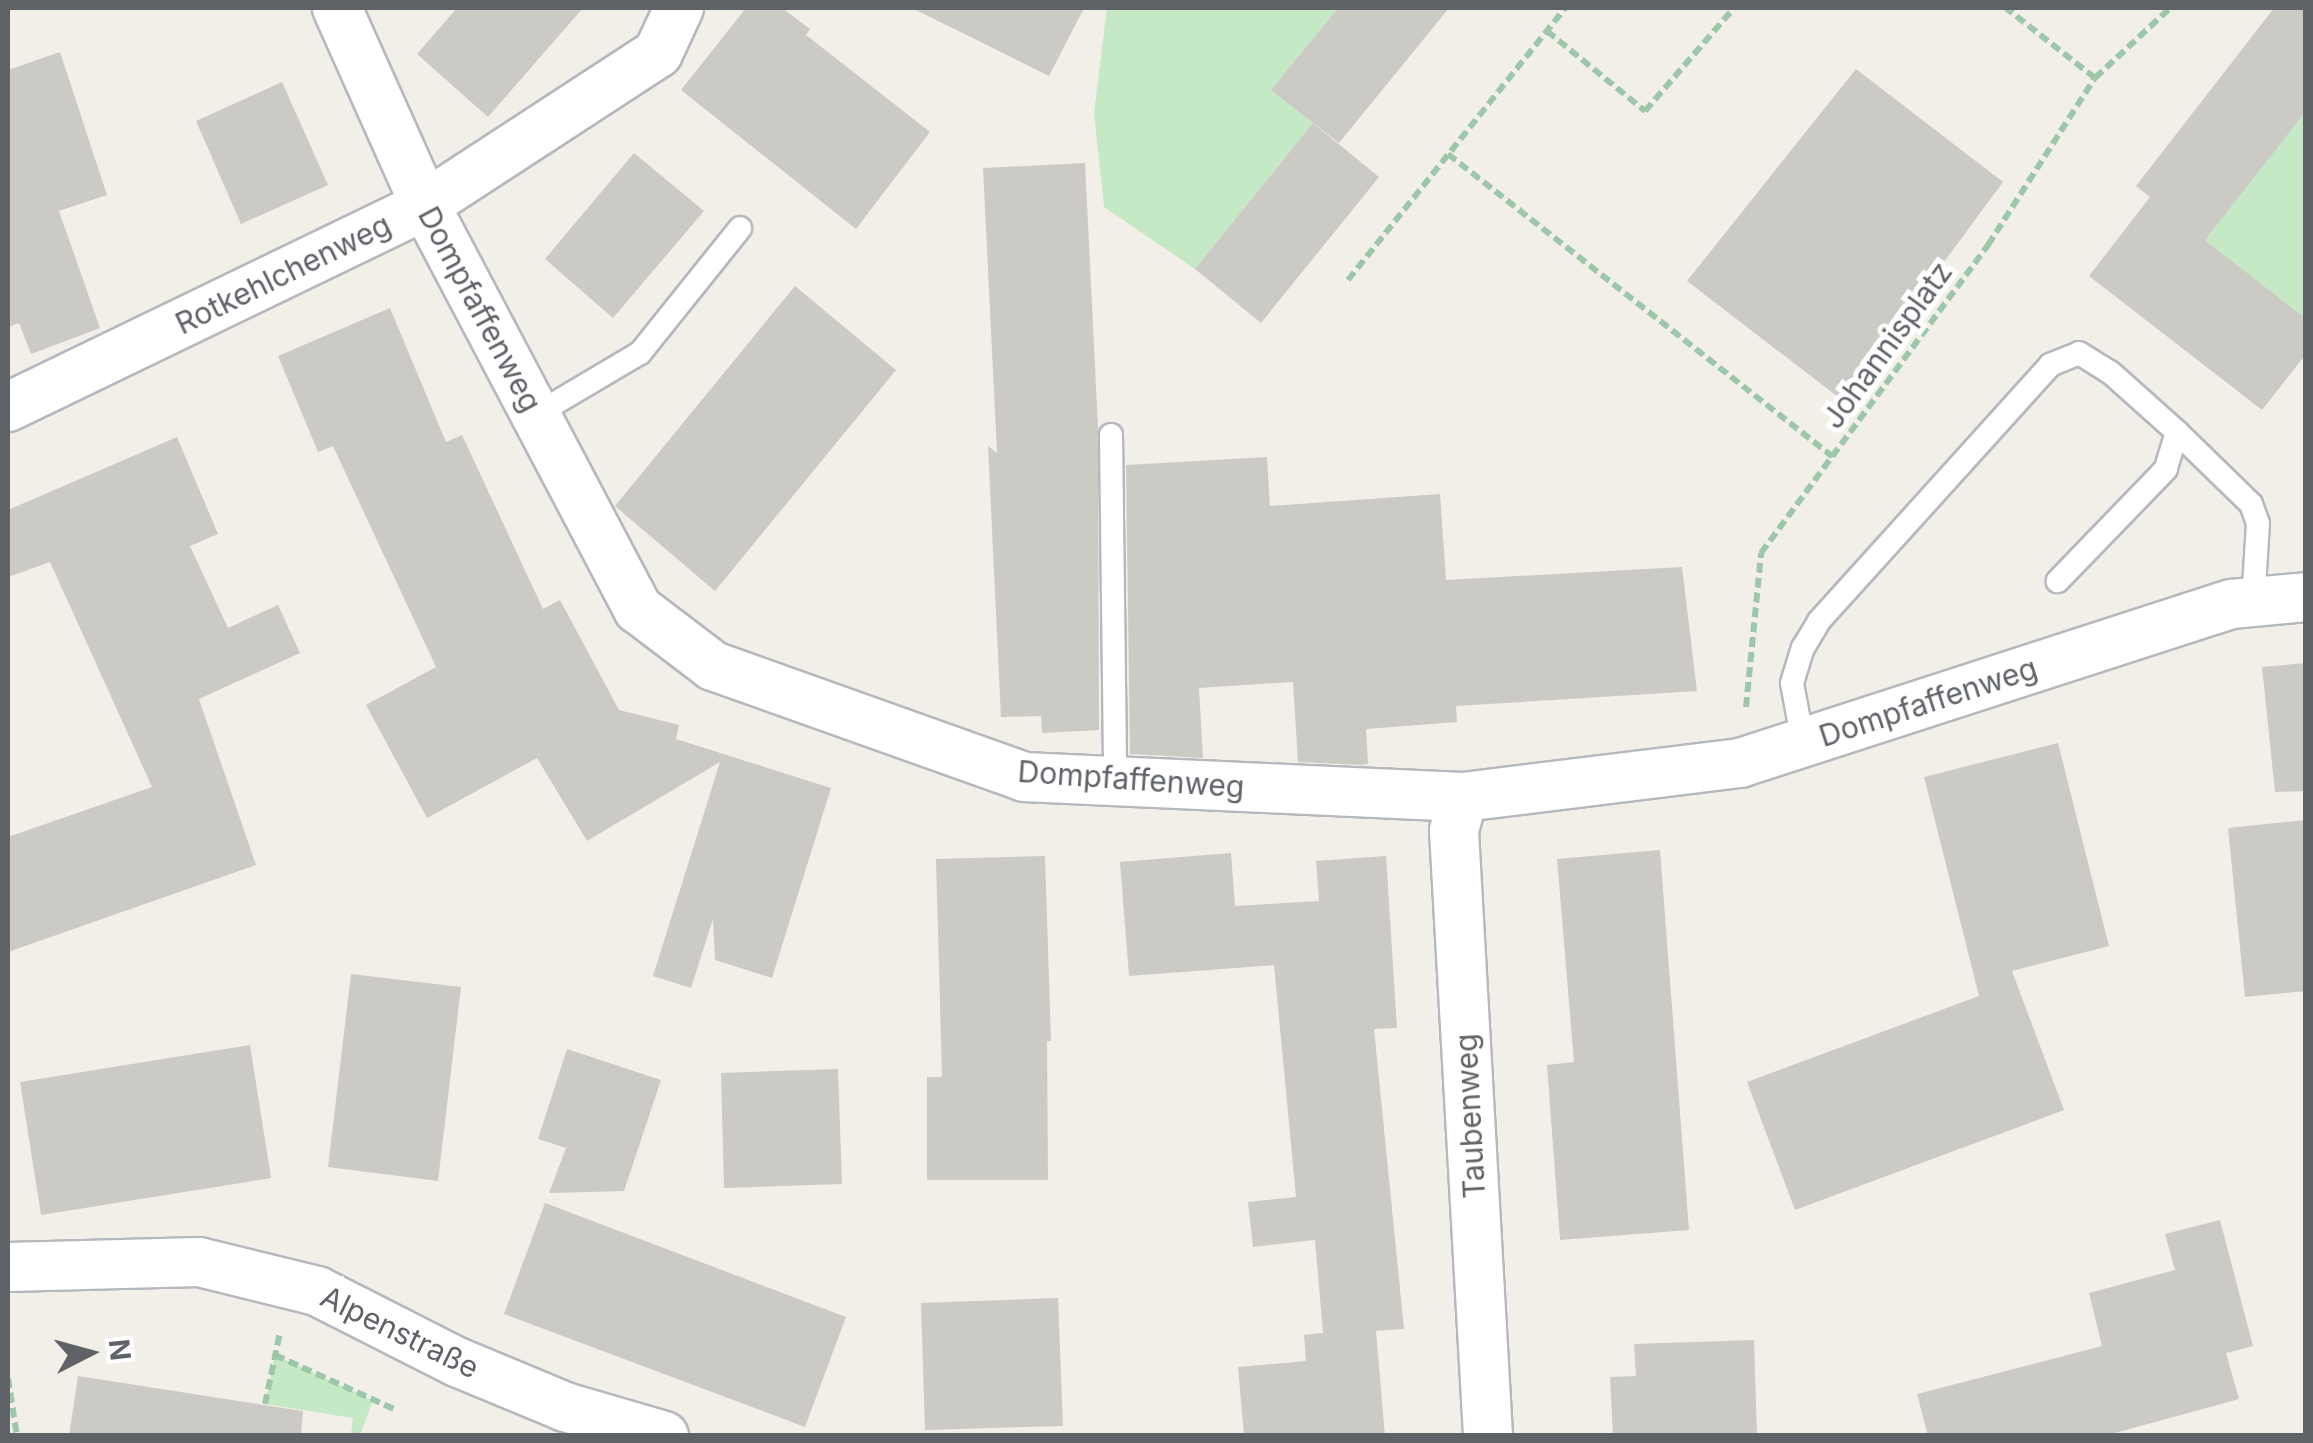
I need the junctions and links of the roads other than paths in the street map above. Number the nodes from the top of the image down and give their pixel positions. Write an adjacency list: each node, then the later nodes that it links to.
1 (336, 8): 3 (street, Dompfaffenweg)
2 (679, 8): 3 (street, Rotkehlchenweg)
3 (424, 204): 5 (street, Rotkehlchenweg); 6 (street, Dompfaffenweg)
4 (740, 228): 6 (lane)
5 (8, 407)
6 (535, 415): 13 (street, Dompfaffenweg)
7 (2177, 432): 9 (lane); 11 (lane); 12 (lane)
8 (1111, 435): 13 (lane)
9 (2058, 581)
10 (2306, 597): 11 (street, Dompfaffenweg)
11 (2254, 602): 12 (street, Dompfaffenweg)
12 (1803, 742): 14 (street, Dompfaffenweg)
13 (1115, 782): 14 (street, Dompfaffenweg)
14 (1463, 797): 17 (street, Taubenweg)
15 (8, 1267): 16 (street, Alpenstraße)
16 (664, 1436)
17 (1488, 1436)

